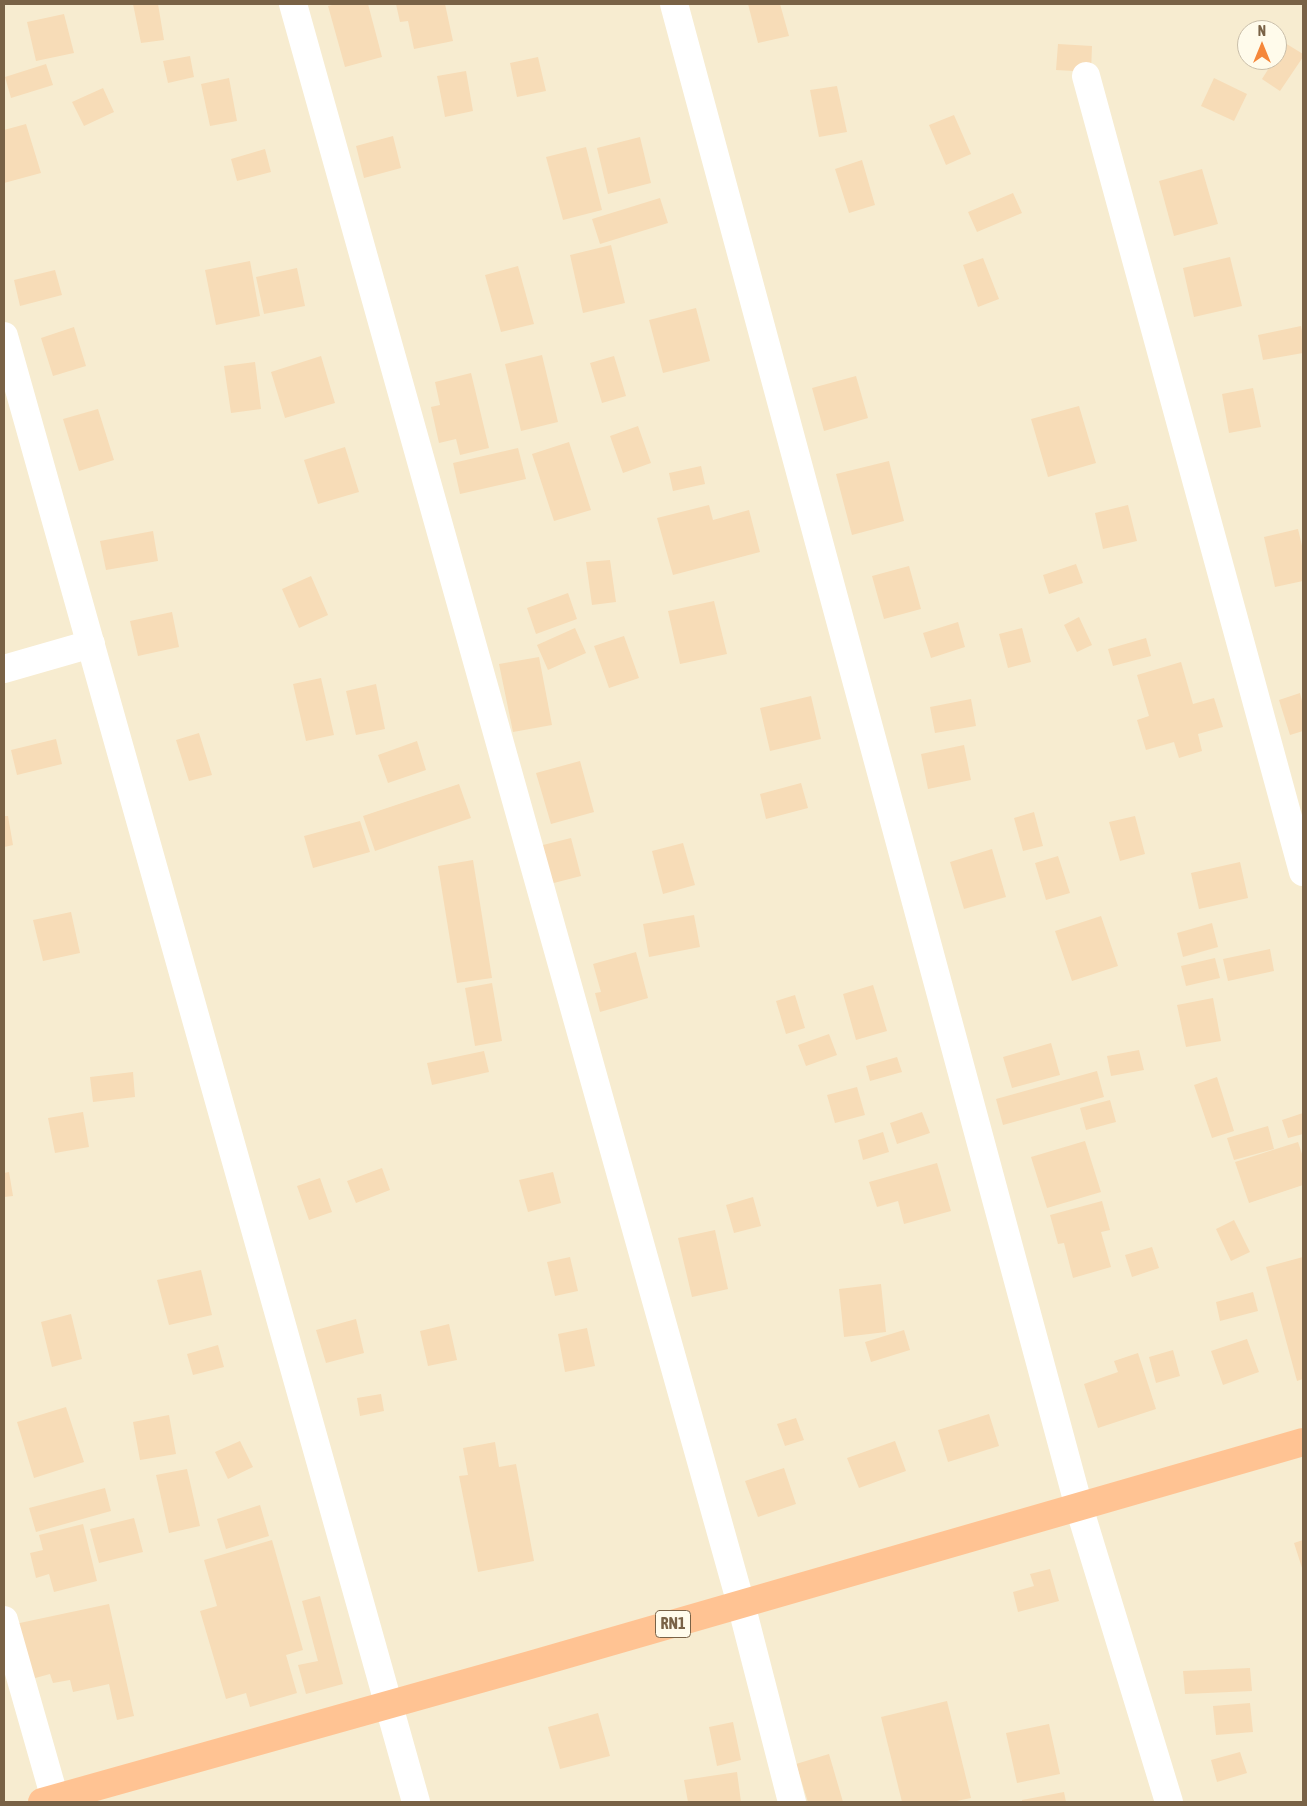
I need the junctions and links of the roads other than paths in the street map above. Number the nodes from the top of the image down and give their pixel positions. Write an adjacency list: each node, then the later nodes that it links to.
1 (293, 4): 10 (street)
2 (674, 4): 9 (street)
3 (1086, 76): 7 (street)
4 (4, 336): 5 (street)
5 (91, 644): 6 (street); 12 (street)
6 (4, 669)
7 (1303, 872)
8 (1303, 1442): 9 (highway, RN1)
9 (1079, 1507): 10 (highway, RN1); 16 (street)
10 (741, 1604): 12 (highway, RN1); 15 (street)
11 (4, 1620): 13 (street)
12 (389, 1705): 13 (highway, RN1); 14 (street)
13 (48, 1800)
14 (416, 1802)
15 (792, 1802)
16 (1169, 1802)

